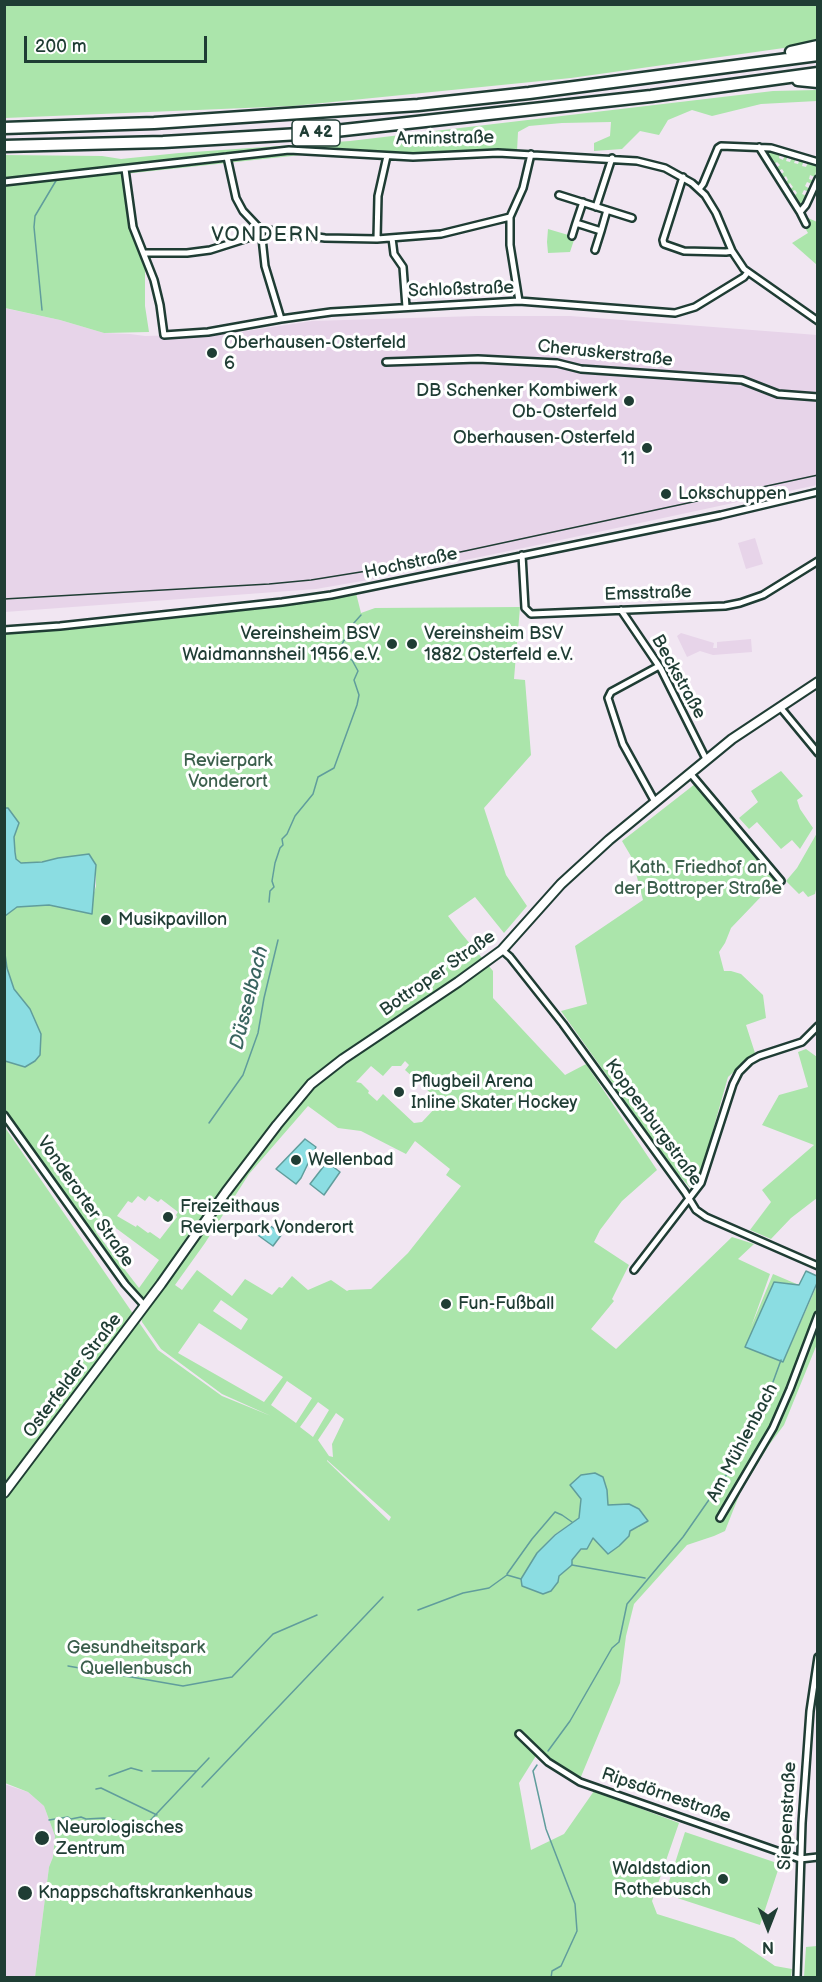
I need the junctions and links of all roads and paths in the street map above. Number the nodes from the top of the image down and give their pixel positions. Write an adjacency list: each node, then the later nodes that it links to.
1 (818, 46): 3 (highway)
2 (818, 54): 3 (highway, A 42)
3 (774, 60): 7 (highway, A 42)
4 (818, 73): 5 (highway, A 42)
5 (774, 79): 6 (highway); 8 (highway, A 42)
6 (818, 81)
7 (4, 128)
8 (4, 146)
9 (759, 147): 14 (street); 19 (street); 24 (street)
10 (531, 154): 11 (street, Arminstraße); 13 (street, Arminstraße); 25 (street)
11 (387, 156): 12 (street, Arminstraße); 33 (street)
12 (228, 157): 15 (street, Arminstraße); 29 (street)
13 (612, 158): 16 (street, Arminstraße); 22 (street)
14 (818, 162)
15 (125, 169): 18 (street, Arminstraße); 36 (street)
16 (683, 177): 19 (street, Arminstraße); 35 (street)
17 (818, 179): 24 (street)
18 (4, 182)
19 (699, 189): 35 (street, Arminstraße)
20 (559, 195): 21 (street)
21 (583, 202): 22 (street); 27 (street)
22 (596, 207): 23 (street)
23 (607, 210): 26 (street); 30 (street)
24 (800, 212): 28 (street)
25 (510, 217): 32 (street); 38 (street)
26 (632, 218)
27 (576, 223): 30 (street); 31 (street)
28 (806, 224)
29 (260, 229): 33 (street); 36 (street); 40 (street)
30 (601, 231): 34 (street)
31 (572, 236)
32 (392, 238): 33 (street); 39 (street)
33 (377, 239)
34 (594, 250)
35 (732, 250): 37 (street, Arminstraße)
36 (145, 253): 40 (street, Schloßstraße)
37 (748, 272): 38 (street, Schloßstraße); 41 (street, Arminstraße)
38 (519, 301): 39 (street, Schloßstraße)
39 (406, 307): 40 (street, Schloßstraße)
40 (280, 319)
41 (818, 321)
42 (386, 362): 43 (street, Cheruskerstraße)
43 (818, 398)
44 (818, 492): 45 (street, Hochstraße)
45 (522, 555): 47 (street, Emsstraße); 48 (street, Hochstraße)
46 (818, 561): 47 (street, Emsstraße)
47 (621, 610): 49 (street, Beckstraße)
48 (4, 630)
49 (659, 666): 53 (street, Beckstraße); 55 (street)
50 (818, 682): 51 (main road, Bottroper Straße)
51 (780, 707): 52 (street); 53 (main road, Bottroper Straße)
52 (818, 753)
53 (706, 759): 54 (main road, Bottroper Straße)
54 (690, 773): 55 (main road, Bottroper Straße); 56 (street)
55 (656, 802): 57 (main road, Bottroper Straße)
56 (781, 881)
57 (501, 950): 60 (street, Koppenburgstraße); 63 (main road, Bottroper Straße)
58 (818, 1026): 60 (street)
59 (4, 1115): 65 (street, Vonderorter Straße)
60 (689, 1199): 61 (street, Koppenburgstraße); 62 (street)
61 (818, 1266)
62 (634, 1270)
63 (160, 1284): 64 (street); 65 (main road, Bottroper Straße)
64 (168, 1290)
65 (144, 1305): 67 (main road, Osterfelder Straße)
66 (818, 1315): 68 (street, Am Mühlenbach)
67 (4, 1493)
68 (720, 1518)
69 (818, 1657): 70 (street, Siepenstraße)
70 (814, 1702): 73 (street, Siepenstraße)
71 (519, 1734): 73 (street, Ripsdörnestraße)
72 (818, 1857): 73 (street, Ripsdörnestraße)
73 (800, 1859): 74 (street, Siepenstraße)
74 (797, 1977)

